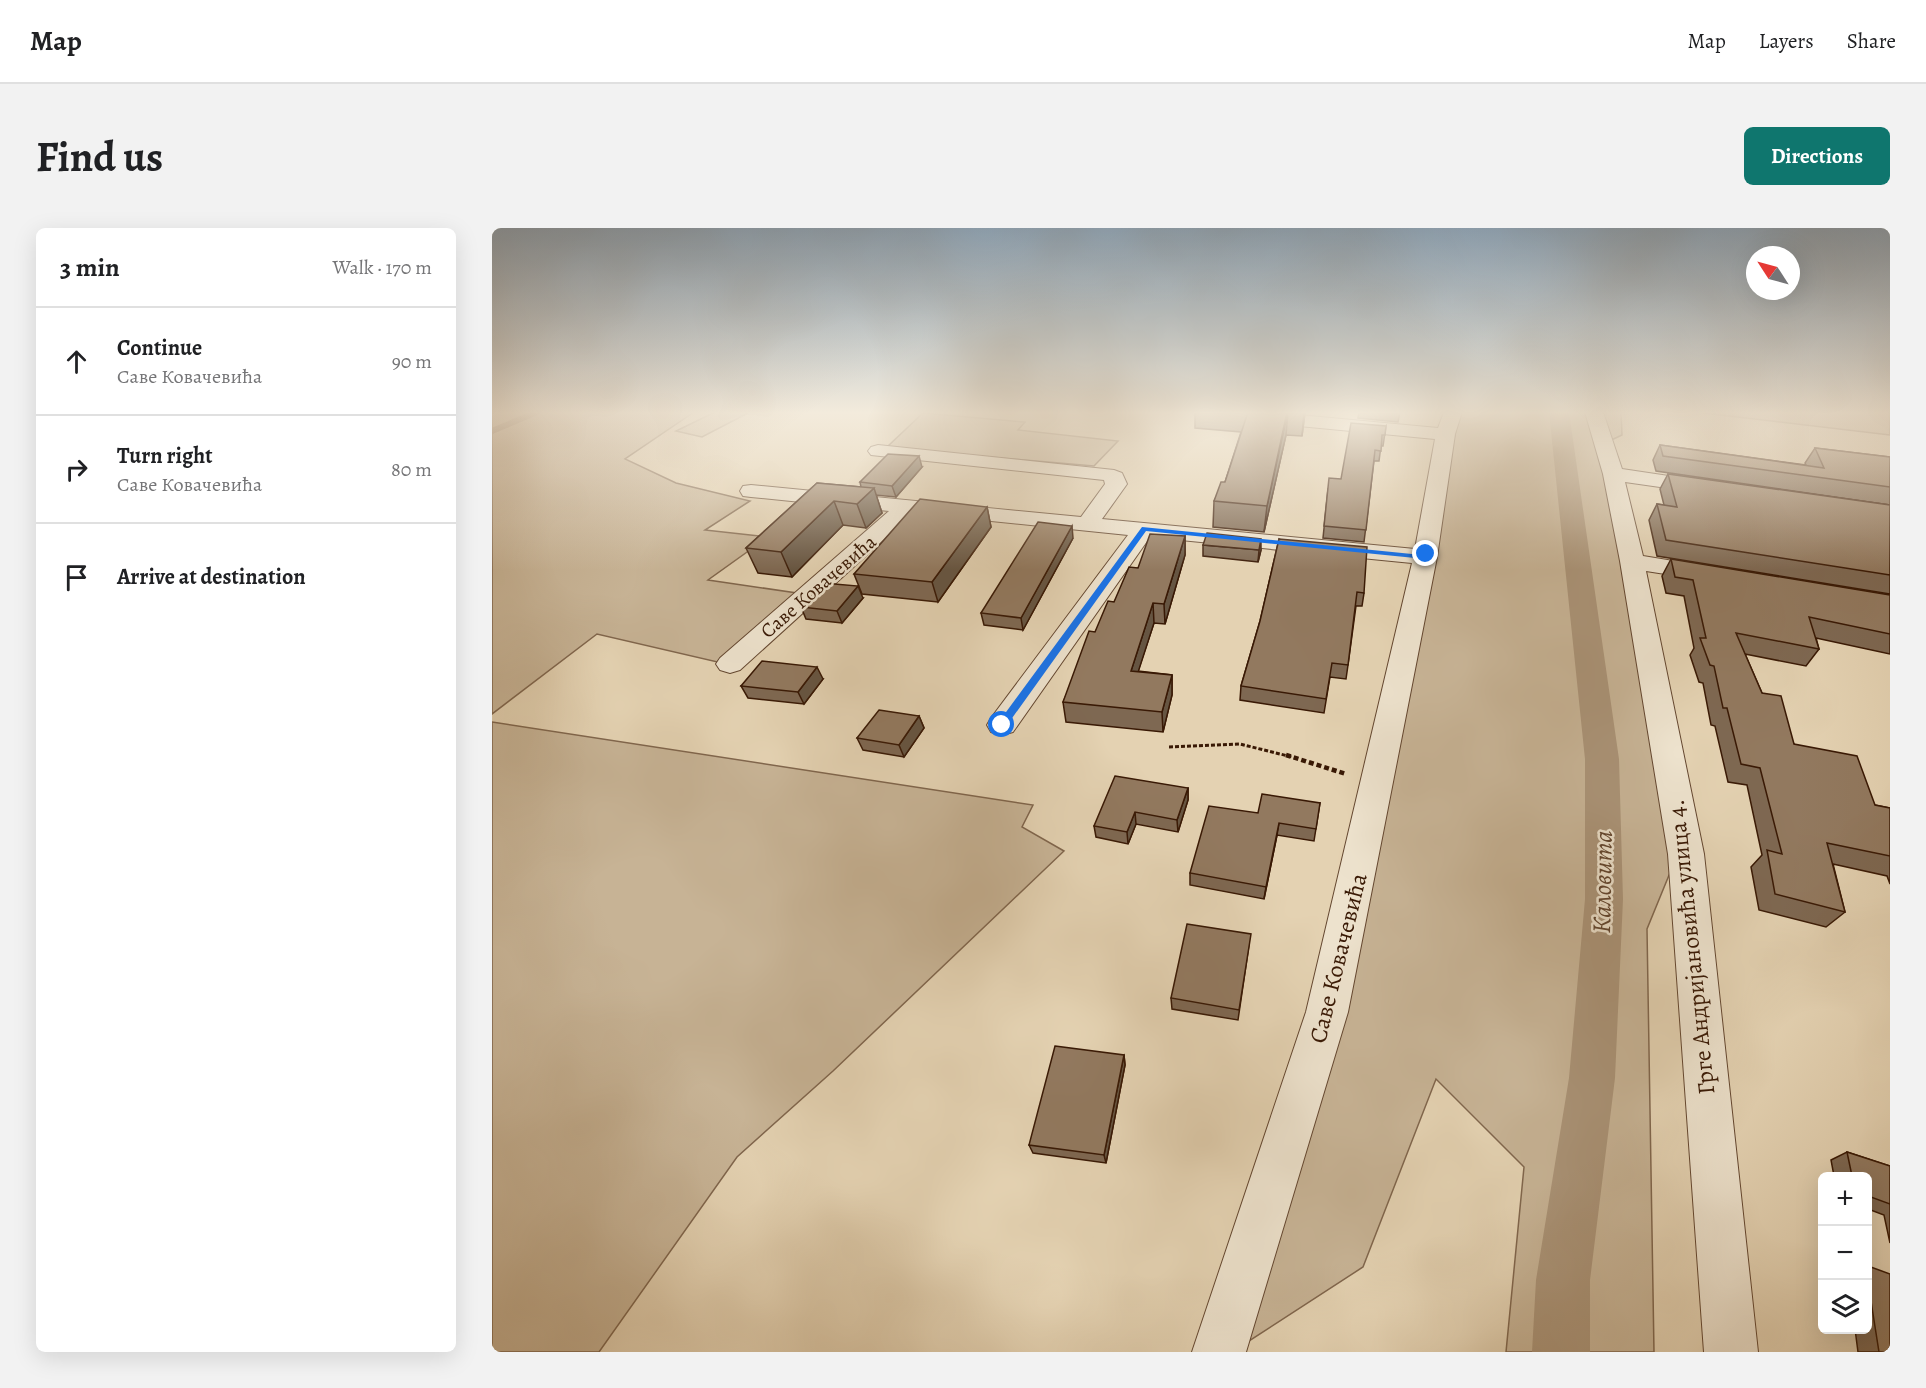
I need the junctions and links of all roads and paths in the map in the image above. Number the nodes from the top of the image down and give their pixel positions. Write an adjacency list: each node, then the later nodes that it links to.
1 (1012, 464): 8 (street)
2 (1440, 464): 10 (street, Саве Ковачевића)
3 (1610, 464): 4 (street, Грге Андријановића улица 4.)
4 (1613, 474): 6 (street); 11 (street, Грге Андријановића улица 4.)
5 (751, 491): 7 (street, Саве Ковачевића)
6 (1728, 491)
7 (906, 508): 8 (street, Саве Ковачевића); 13 (street, Саве Ковачевића)
8 (1088, 523): 9 (street, Саве Ковачевића)
9 (1144, 529): 10 (street, Саве Ковачевића); 14 (street)
10 (1425, 557): 16 (street, Саве Ковачевића)
11 (1632, 561): 12 (street); 18 (street, Грге Андријановића улица 4.)
12 (1738, 579)
13 (730, 664)
14 (1002, 725)
15 (1169, 747): 16 (path)
16 (1377, 786): 17 (street, Саве Ковачевића)
17 (1220, 1352)
18 (1731, 1352)

